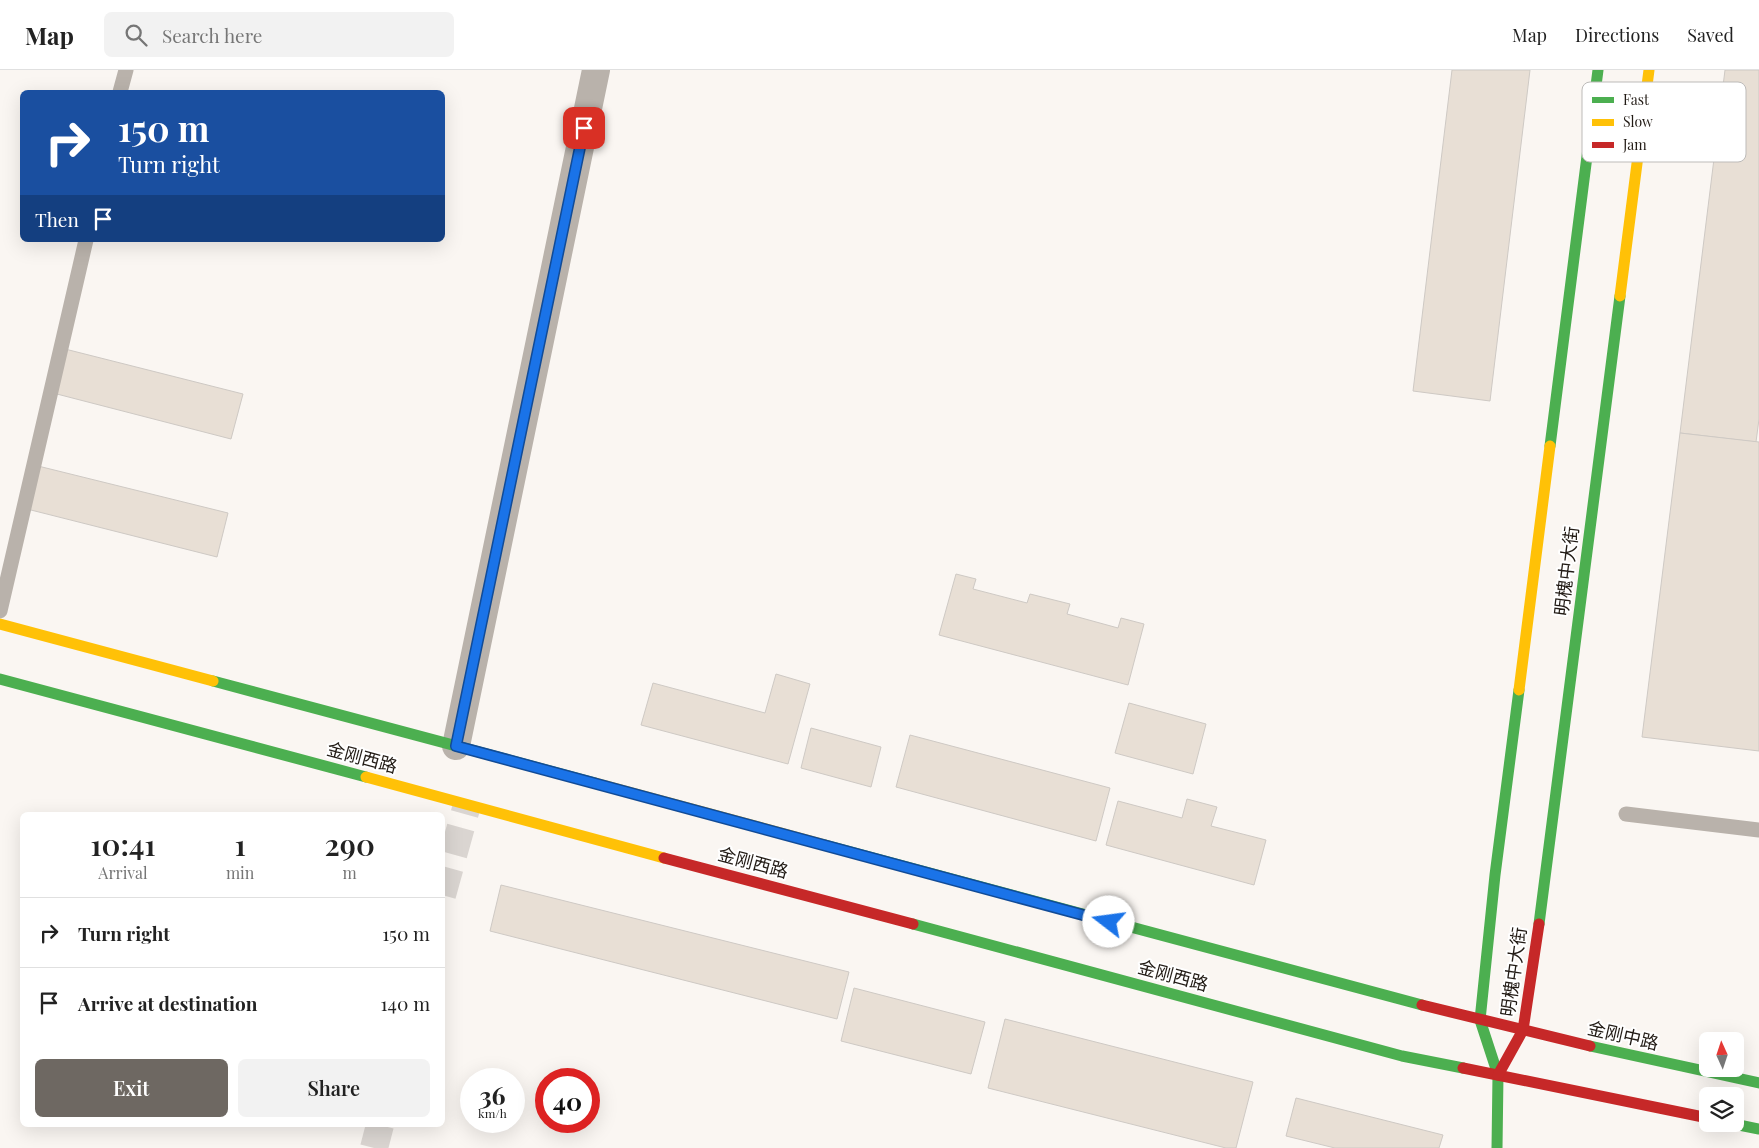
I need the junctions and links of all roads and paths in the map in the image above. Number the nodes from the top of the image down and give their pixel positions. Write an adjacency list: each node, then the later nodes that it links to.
1 (126, 70): 3 (lane)
2 (596, 70): 10 (street)
3 (121, 90)
4 (1586, 162): 13 (street, 明槐中大街)
5 (1637, 162): 14 (street, 明槐中大街)
6 (86, 242): 7 (lane)
7 (0, 611)
8 (0, 624): 10 (street, 金刚西路)
9 (0, 679): 15 (street, 金刚西路)
10 (456, 746): 13 (street, 金刚西路)
11 (1626, 814): 12 (lane)
12 (1759, 830)
13 (1480, 1020): 14 (street, 金刚中路); 15 (street, 明槐中大街)
14 (1523, 1030): 15 (street, 明槐中大街); 16 (street, 金刚中路)
15 (1498, 1075): 17 (street); 20 (street)
16 (1759, 1083)
17 (1699, 1116)
18 (1744, 1126): 19 (street)
19 (1759, 1129)
20 (1497, 1148)

